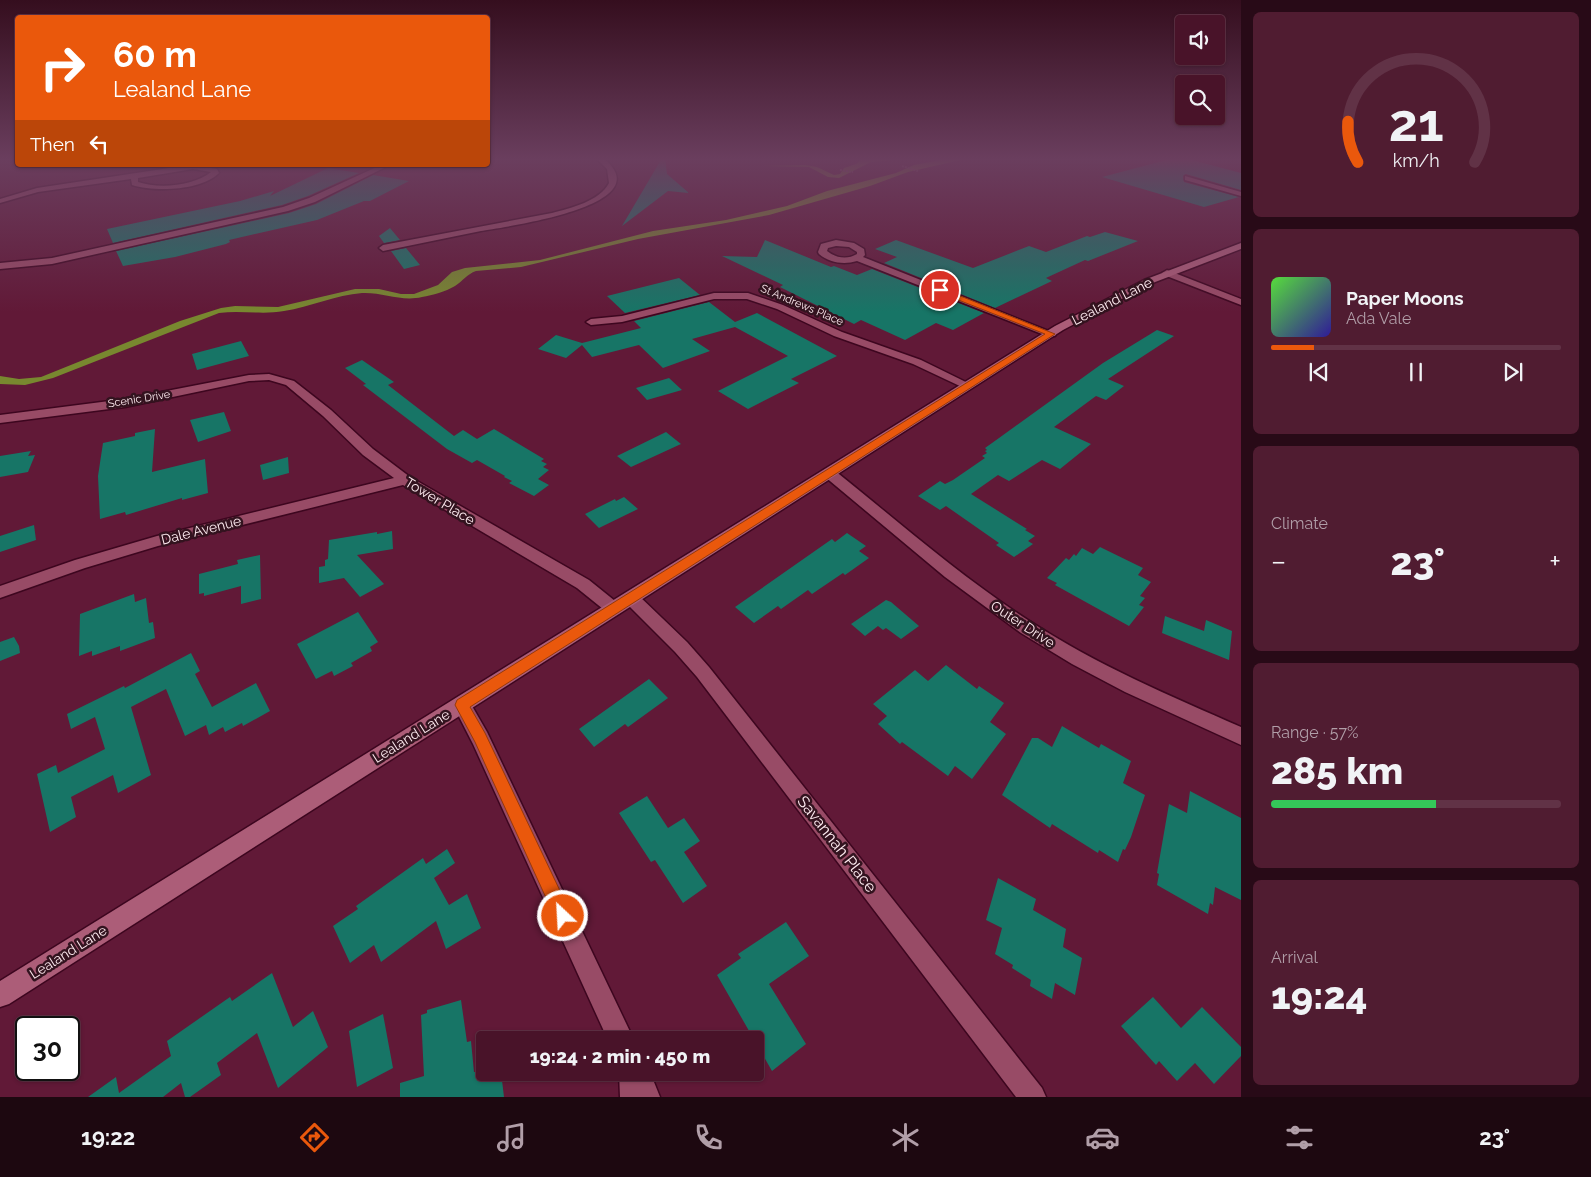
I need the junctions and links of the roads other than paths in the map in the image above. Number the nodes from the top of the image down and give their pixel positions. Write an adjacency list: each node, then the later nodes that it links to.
1 (284, 209): 6 (street)
2 (568, 209): 4 (street)
3 (1241, 246): 7 (street, Lealand Lane)
4 (383, 248)
5 (857, 258): 10 (street)
6 (0, 266)
7 (1167, 273): 8 (street); 10 (street, Lealand Lane)
8 (1241, 302)
9 (591, 322): 12 (street, St Andrews Place)
10 (1051, 334): 12 (street, Lealand Lane)
11 (278, 378): 13 (street, Scenic Drive); 15 (street, Tower Place)
12 (968, 386): 14 (street, Lealand Lane)
13 (0, 419)
14 (829, 473): 17 (street, Lealand Lane); 19 (street, Outer Drive)
15 (405, 480): 16 (street, Dale Avenue); 17 (street, Tower Place)
16 (0, 592)
17 (623, 603): 18 (street, Lealand Lane); 26 (street, Savannah Place)
18 (462, 705): 20 (street, Lealand Lane); 21 (street)
19 (1241, 736)
20 (0, 995)
21 (617, 1031)
22 (632, 1081): 24 (street)
23 (640, 1081): 25 (street)
24 (633, 1097)
25 (647, 1097)
26 (1033, 1097)

